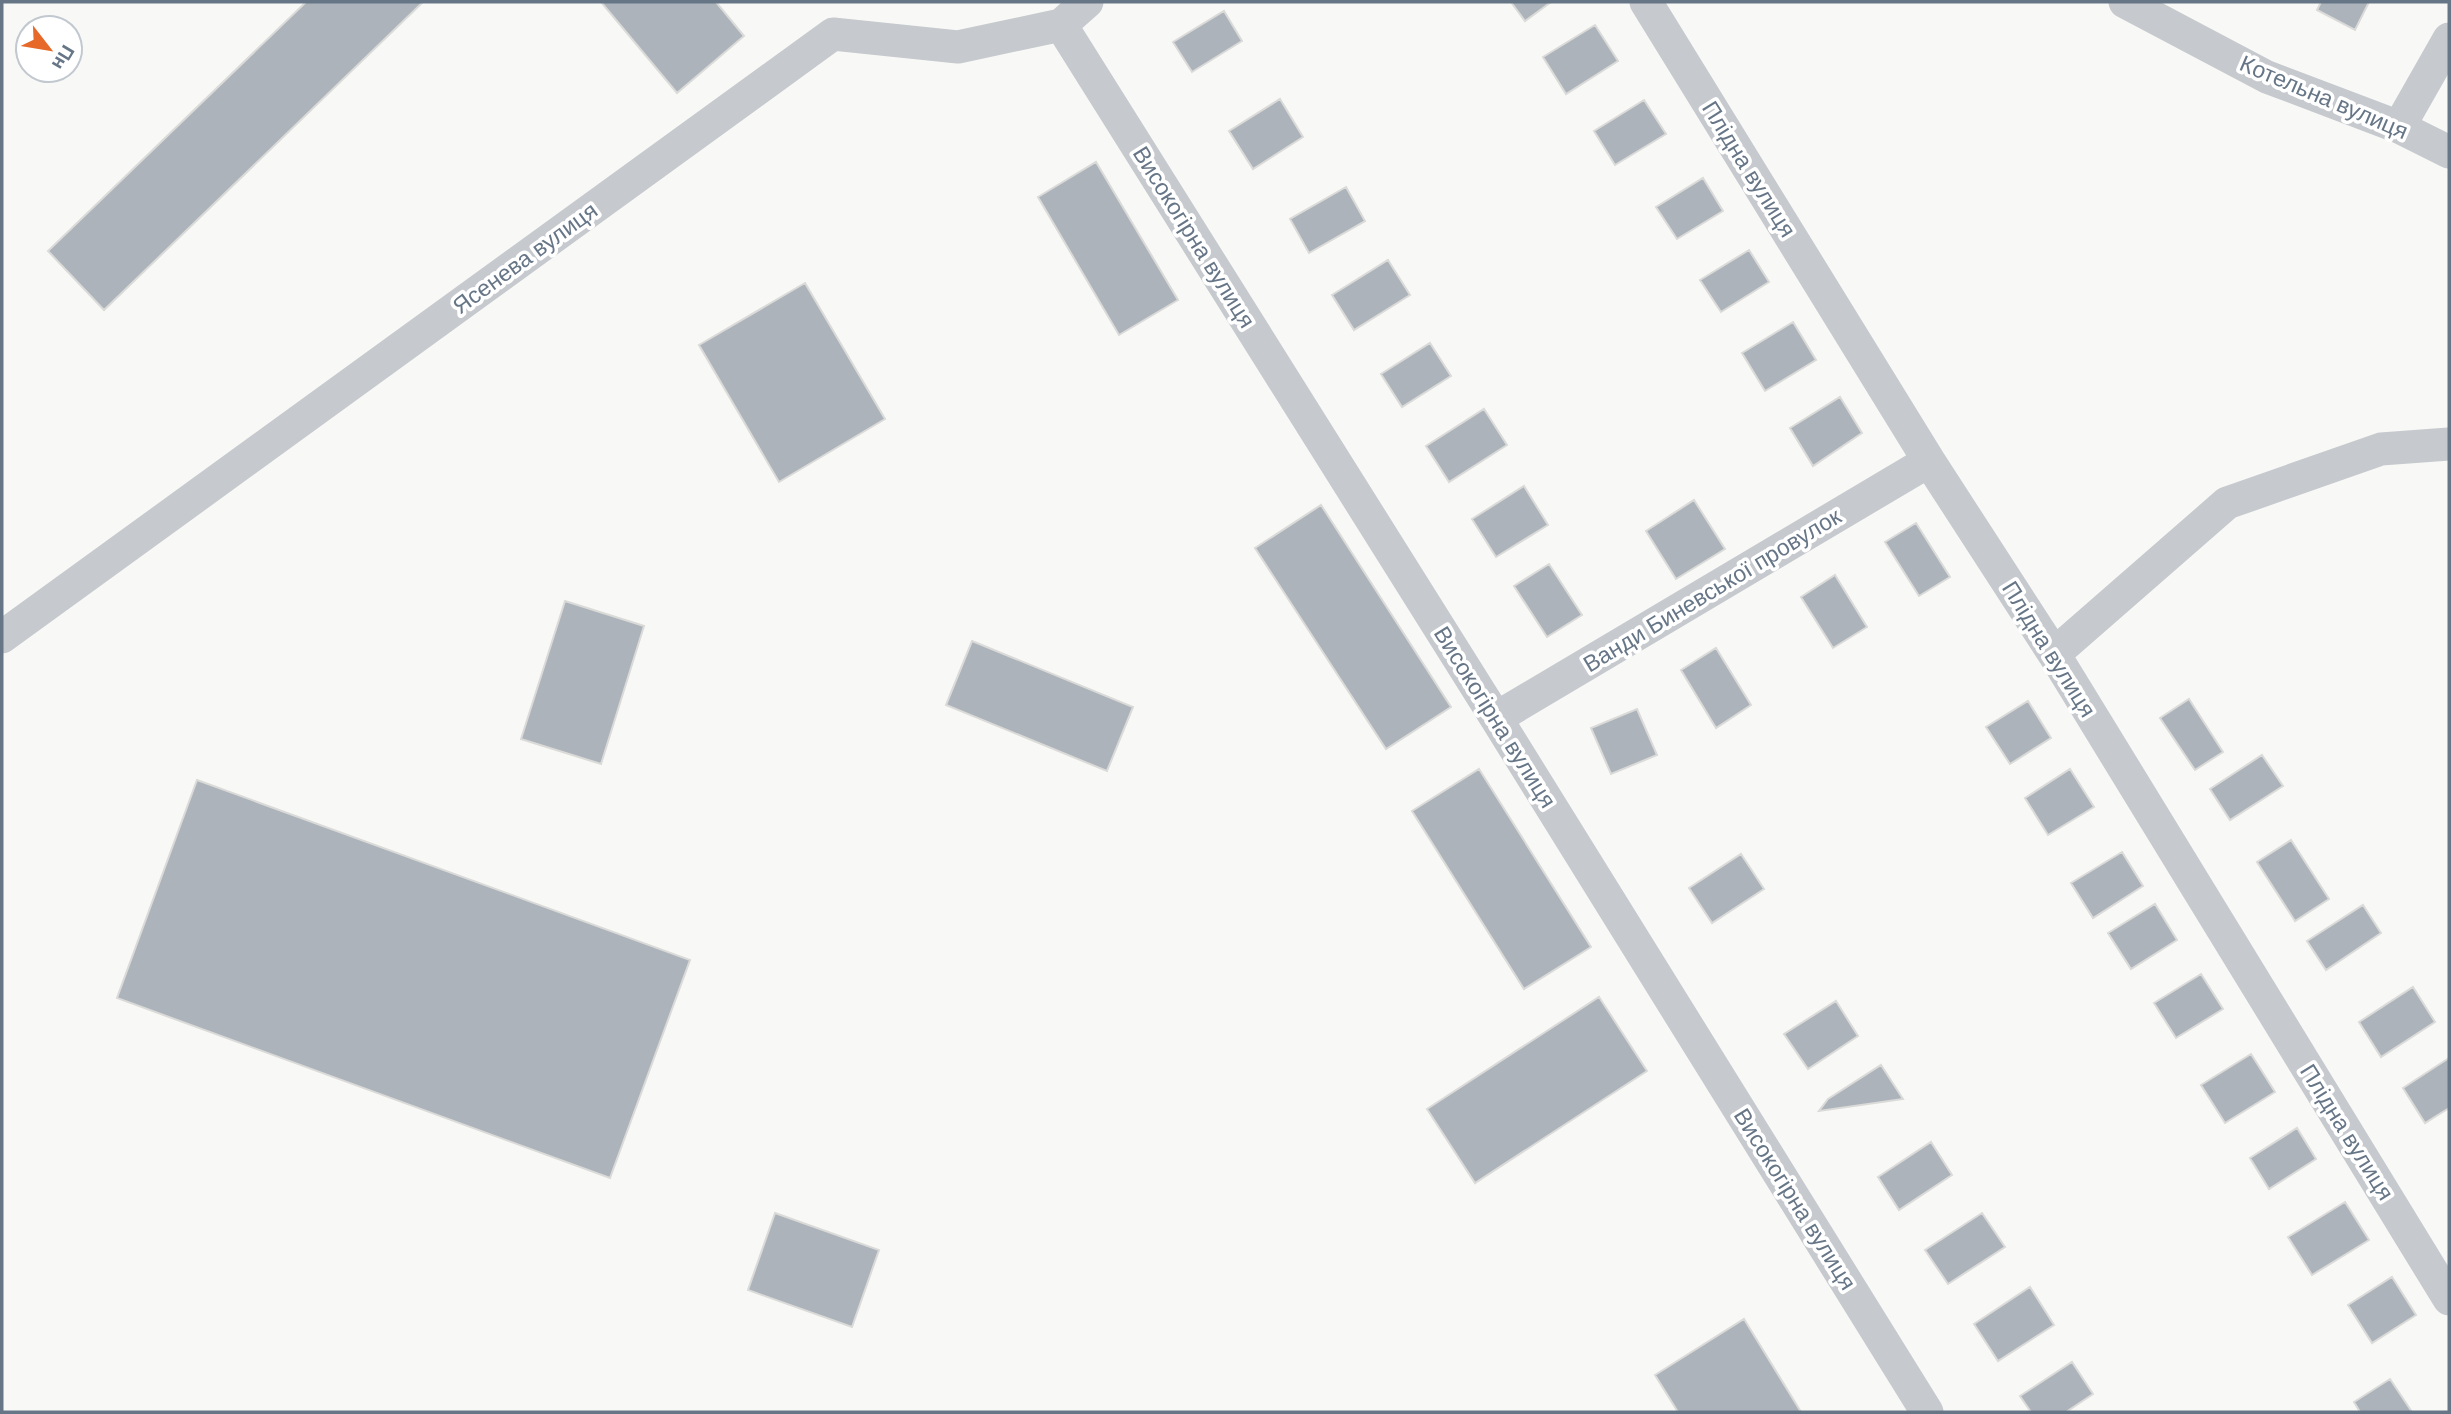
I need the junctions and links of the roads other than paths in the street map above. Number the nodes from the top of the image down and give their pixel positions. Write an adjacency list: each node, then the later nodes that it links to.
1 (1087, 2): 4 (street, Ясенева вулиця)
2 (1646, 2): 9 (street, Плідна вулиця)
3 (2125, 2): 6 (street, Котельна вулиця)
4 (1061, 24): 10 (street, Ясенева вулиця); 12 (street, Високогірна вулиця)
5 (2449, 39): 6 (street)
6 (2399, 127): 7 (street, Котельна вулиця)
7 (2449, 152)
8 (2449, 444): 11 (street)
9 (1929, 461): 11 (street, Плідна вулиця); 12 (street, Ванди Биневської провулок)
10 (2, 637)
11 (2054, 654): 13 (street, Плідна вулиця)
12 (1496, 718): 14 (street, Високогірна вулиця)
13 (2449, 1299)
14 (1927, 1412)

